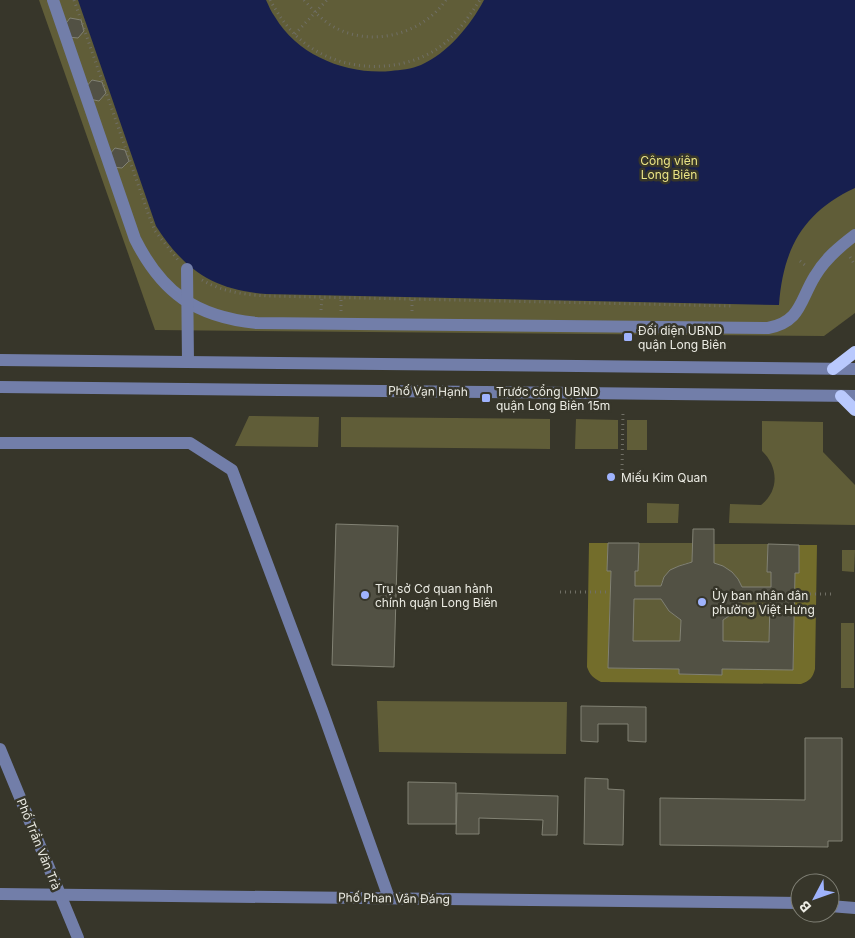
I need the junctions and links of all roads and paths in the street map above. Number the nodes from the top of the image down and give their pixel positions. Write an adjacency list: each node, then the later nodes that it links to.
1 (53, 0): 12 (street)
2 (74, 0): 11 (path)
3 (270, 0): 9 (path)
4 (304, 0): 8 (path)
5 (327, 0): 8 (path)
6 (446, 0): 8 (path)
7 (480, 0): 9 (path)
8 (315, 13): 9 (path)
9 (295, 34)
10 (855, 235): 12 (street)
11 (187, 269): 12 (street); 13 (path)
12 (187, 302): 16 (street)
13 (731, 306)
14 (855, 352): 17 (main road)
15 (0, 360): 16 (street)
16 (188, 362): 17 (street)
17 (832, 369): 18 (street)
18 (855, 369)
19 (0, 387): 20 (street, Phố Vạn Hạnh)
20 (841, 396): 21 (street, Phố Vạn Hạnh); 22 (main road)
21 (855, 396)
22 (855, 410)
23 (623, 411): 25 (path)
24 (0, 443): 33 (street)
25 (622, 470)
26 (560, 592): 27 (path)
27 (610, 592)
28 (795, 594): 29 (path)
29 (833, 594)
30 (0, 749): 32 (street, Phố Trần Văn Trà)
31 (0, 894): 32 (street, Phố Phan Văn Đáng)
32 (59, 894): 33 (street, Phố Phan Văn Đáng); 37 (street, Phố Trần Văn Trà)
33 (390, 898): 34 (street, Phố Phan Văn Đáng)
34 (790, 903)
35 (840, 907): 36 (street)
36 (855, 908)
37 (78, 938)

